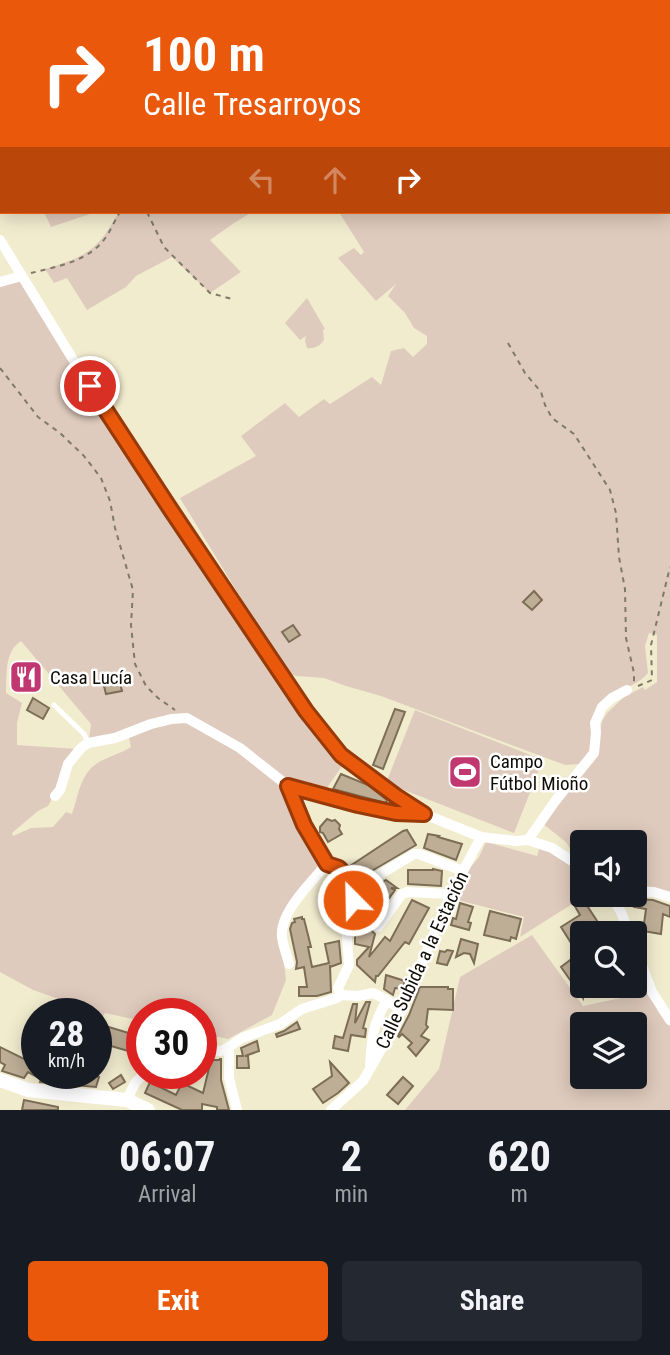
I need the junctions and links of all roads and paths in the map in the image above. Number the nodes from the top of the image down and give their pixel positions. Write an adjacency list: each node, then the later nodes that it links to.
1 (119, 214): 4 (path)
2 (148, 214): 6 (path)
3 (0, 240): 4 (street)
4 (22, 276): 5 (street); 16 (street)
5 (0, 282)
6 (232, 299)
7 (508, 343): 9 (path)
8 (0, 368): 12 (path)
9 (670, 567)
10 (627, 690): 18 (street)
11 (54, 705): 13 (lane)
12 (187, 718): 13 (street); 14 (street)
13 (88, 743): 15 (street)
14 (288, 786): 16 (street); 20 (street)
15 (55, 796)
16 (424, 814): 17 (street)
17 (481, 837): 18 (street); 21 (street, Calle Subida a la Estación)
18 (528, 840): 19 (street)
19 (570, 860)
20 (327, 864): 27 (street); 29 (street)
21 (463, 871): 22 (street); 24 (street, Calle Subida a la Estación)
22 (364, 884)
23 (647, 892): 25 (street)
24 (451, 894): 26 (street); 31 (street, Calle Subida a la Estación)
25 (670, 897)
26 (378, 927)
27 (289, 964)
28 (647, 979): 32 (street)
29 (340, 995): 30 (street); 33 (street)
30 (387, 1000): 31 (street); 35 (street)
31 (402, 1012): 35 (street, Calle Subida a la Estación)
32 (670, 1020)
33 (229, 1048): 34 (street); 40 (street)
34 (217, 1051)
35 (370, 1067): 39 (street, Calle Subida a la Estación)
36 (0, 1080): 38 (street)
37 (136, 1089): 38 (street)
38 (139, 1107)
39 (336, 1109)
40 (237, 1110)

